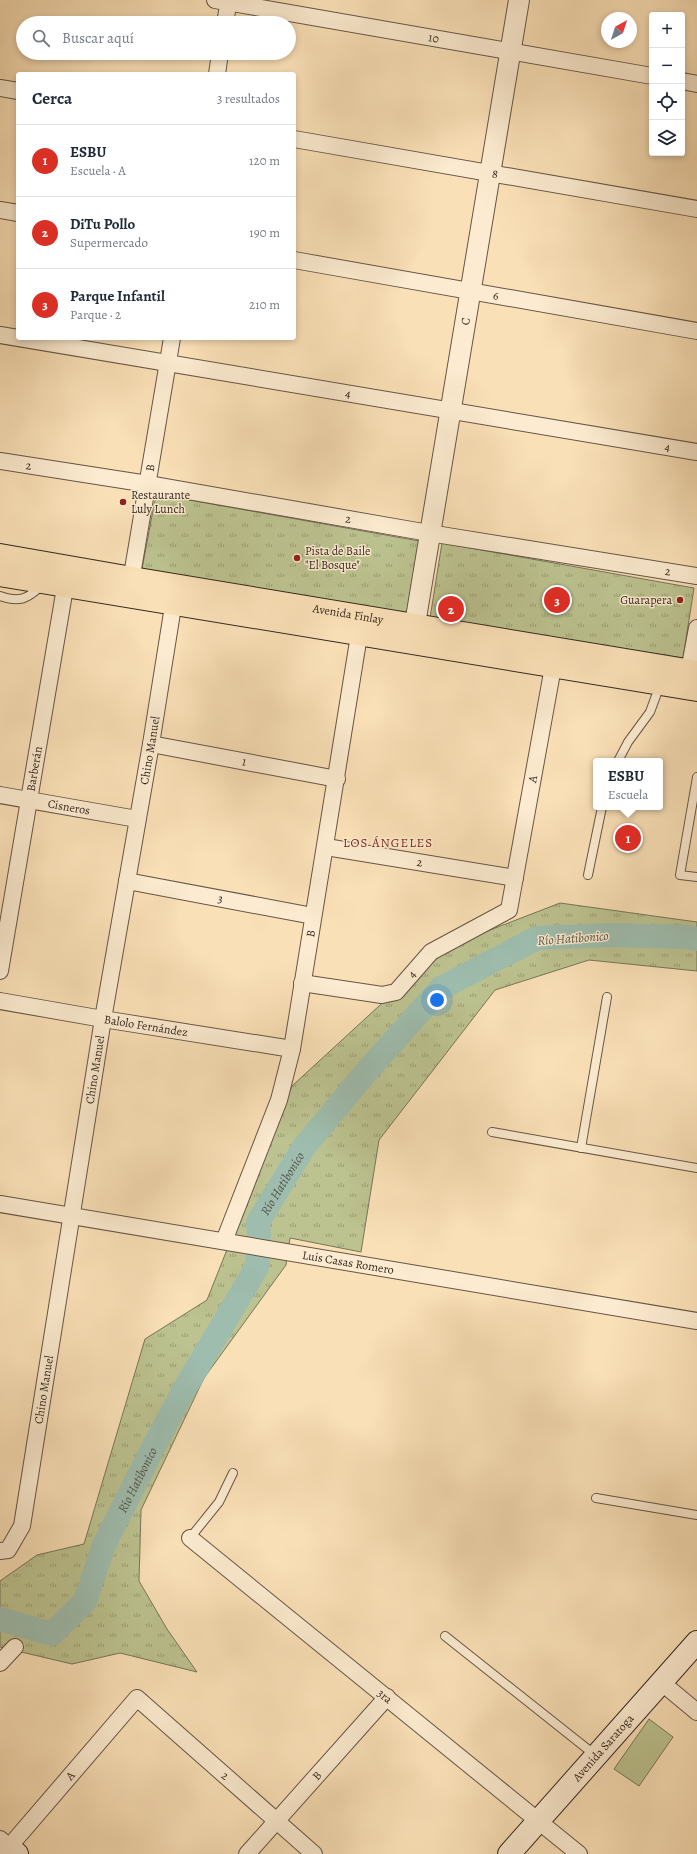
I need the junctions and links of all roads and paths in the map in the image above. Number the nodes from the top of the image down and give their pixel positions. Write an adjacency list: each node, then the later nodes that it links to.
1 (519, 0): 4 (street, C)
2 (224, 1): 3 (street); 4 (street, 10)
3 (225, 16)
4 (510, 52): 7 (street, 10); 13 (street, C)
5 (219, 60): 6 (street)
6 (217, 72)
7 (649, 75)
8 (685, 82): 9 (street)
9 (697, 84)
10 (0, 88): 11 (street)
11 (16, 91)
12 (296, 139): 13 (street, 8)
13 (490, 172): 14 (street, 8); 18 (street, C)
14 (697, 209)
15 (0, 210): 16 (street)
16 (16, 214)
17 (296, 260): 18 (street, 6)
18 (470, 290): 19 (street, 6); 25 (street, C)
19 (697, 331)
20 (0, 335): 21 (street, 4)
21 (16, 338)
22 (29, 340): 24 (street, 4)
23 (172, 340): 24 (street, B)
24 (168, 364): 25 (street, 4); 28 (street, B)
25 (450, 412): 26 (street, 4); 29 (street, C)
26 (697, 452)
27 (0, 460): 28 (street, 2)
28 (148, 484): 29 (street, 2); 34 (street, B)
29 (429, 533): 32 (street, 2); 39 (street, C)
30 (0, 555): 33 (main road, Avenida Finlay)
31 (0, 576): 33 (main road, Avenida Finlay)
32 (697, 576)
33 (59, 579): 34 (main road, Avenida Finlay); 36 (lane); 48 (street, Barberán)
34 (130, 588): 35 (main road, Avenida Finlay)
35 (175, 595): 37 (main road, Avenida Finlay); 43 (street, Chino Manuel)
36 (0, 596)
37 (360, 626): 39 (main road, Avenida Finlay); 46 (street, B)
38 (697, 628): 42 (street)
39 (413, 634): 40 (main road, Avenida Finlay)
40 (554, 658): 41 (main road, Avenida Finlay); 54 (street, A)
41 (663, 676): 42 (main road, Avenida Finlay); 44 (lane)
42 (692, 680)
43 (151, 744): 46 (street, 1); 50 (street, Chino Manuel)
44 (620, 758)
45 (697, 777): 53 (lane)
46 (337, 779): 51 (street, B)
47 (0, 795): 48 (street, Cisneros)
48 (29, 800): 50 (street, Cisneros); 58 (street, Barberán)
49 (601, 810): 52 (lane)
50 (137, 820): 55 (street, Chino Manuel)
51 (326, 847): 54 (street, 2); 57 (street, B)
52 (588, 875)
53 (697, 877)
54 (515, 878): 56 (street, A)
55 (127, 881): 57 (street, 3); 62 (street, Chino Manuel)
56 (509, 910): 59 (street, 4)
57 (313, 916): 59 (street, B)
58 (0, 971)
59 (302, 983): 63 (street, B)
60 (607, 998): 65 (lane)
61 (0, 1001): 62 (street, Balolo Fernández)
62 (103, 1019): 63 (street, Balolo Fernández); 68 (street, Chino Manuel)
63 (292, 1049): 69 (street, B)
64 (492, 1132): 65 (lane)
65 (581, 1148): 66 (lane)
66 (697, 1168)
67 (0, 1204): 68 (street, Luis Casas Romero)
68 (72, 1216): 69 (street, Luis Casas Romero); 75 (street, Chino Manuel)
69 (224, 1241): 70 (street, Luis Casas Romero)
70 (697, 1321)
71 (233, 1473): 74 (lane)
72 (596, 1498): 73 (lane)
73 (697, 1516)
74 (190, 1538): 81 (street, 3ra)
75 (4, 1551)
76 (446, 1636): 84 (lane)
77 (697, 1642): 80 (main road, Avenida Saratoga)
78 (15, 1647): 79 (street)
79 (0, 1662)
80 (661, 1682): 83 (street); 84 (main road, Avenida Saratoga)
81 (387, 1697): 85 (street, 3ra); 86 (street, B)
82 (137, 1698): 86 (street, 2); 87 (street, A)
83 (697, 1712)
84 (596, 1755): 85 (main road, Avenida Saratoga)
85 (538, 1820): 90 (main road, Avenida Saratoga); 91 (street, 3ra)
86 (276, 1821): 88 (street, B); 89 (street, 2)
87 (7, 1848)
88 (247, 1854)
89 (314, 1854)
90 (509, 1854)
91 (579, 1854)

